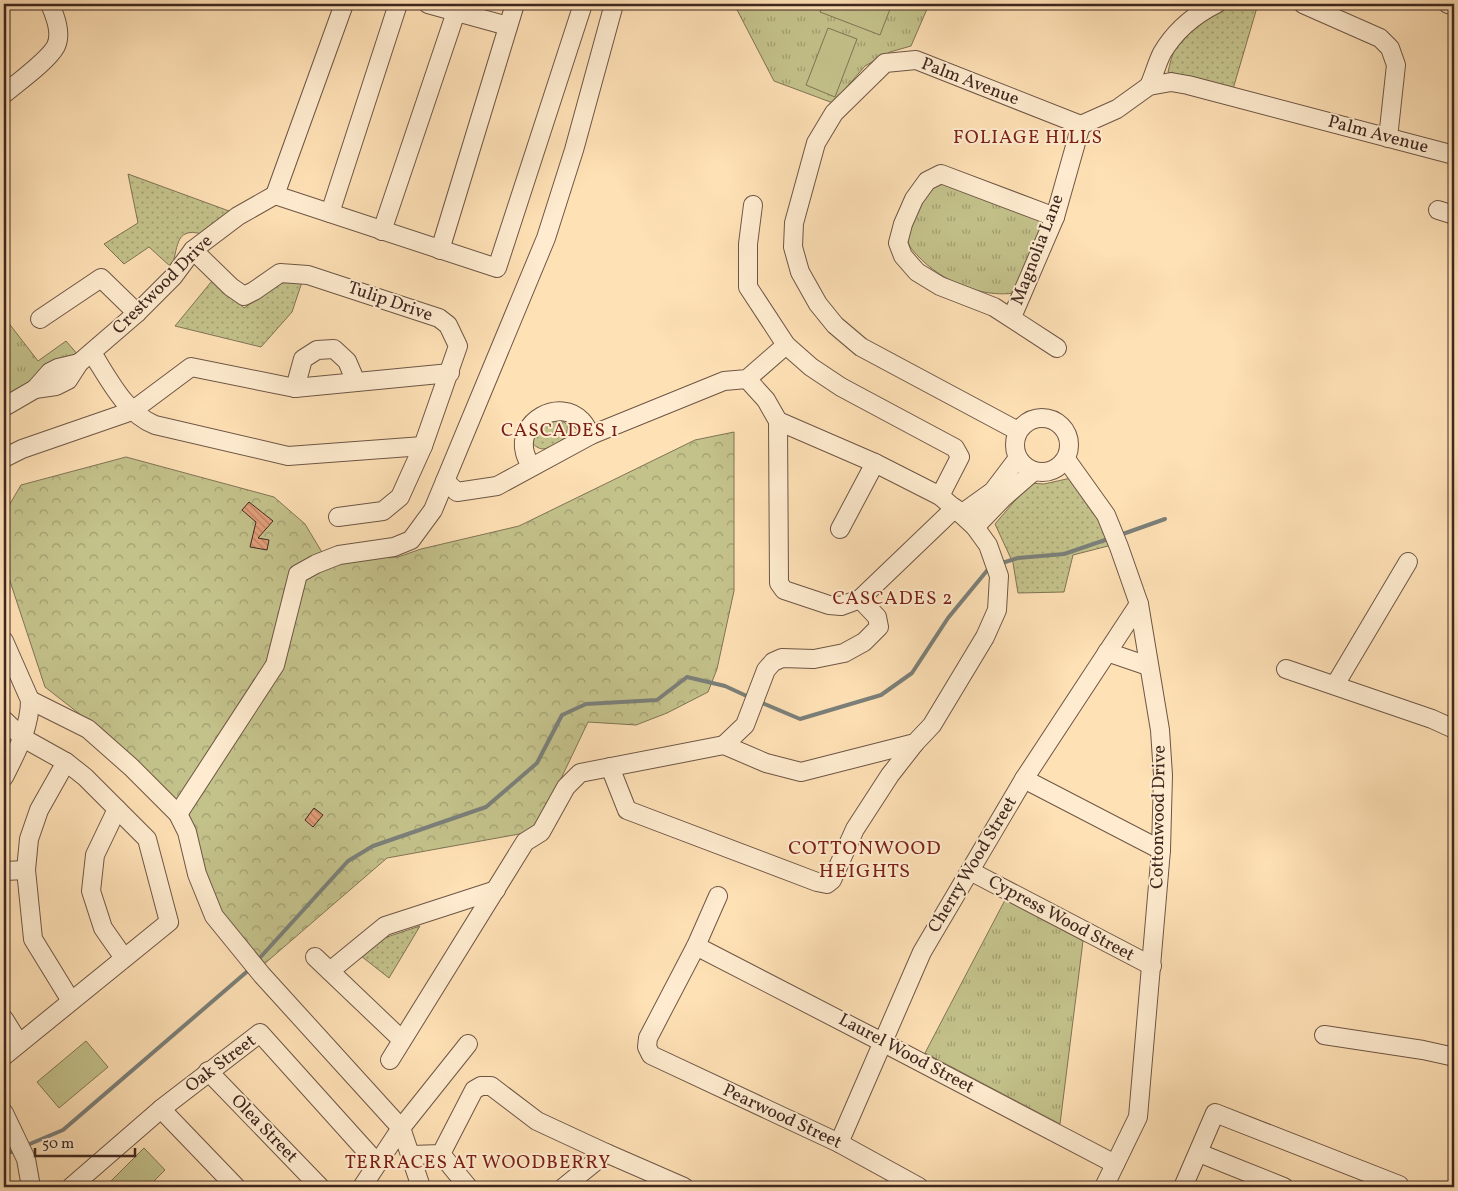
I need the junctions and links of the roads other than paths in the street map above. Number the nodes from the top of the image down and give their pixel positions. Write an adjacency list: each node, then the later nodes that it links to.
1 (50, 4): 15 (street)
2 (344, 4): 19 (street)
3 (398, 4): 21 (street)
4 (428, 4): 12 (street)
5 (515, 4): 13 (street)
6 (582, 4): 25 (street)
7 (614, 4): 48 (street)
8 (1216, 4): 14 (street)
9 (1303, 4): 17 (street)
10 (1448, 4): 11 (street)
11 (1454, 6)
12 (456, 12): 13 (street); 23 (street)
13 (508, 26): 25 (street)
14 (1149, 86): 16 (street, Palm Avenue); 17 (street, Palm Avenue)
15 (4, 94)
16 (1081, 126): 22 (street, Magnolia Lane); 39 (street, Palm Avenue)
17 (1388, 138): 18 (street, Palm Avenue)
18 (1454, 155)
19 (275, 195): 21 (street); 24 (street, Crestwood Drive)
20 (753, 205): 29 (street)
21 (330, 213): 23 (street)
22 (1055, 217): 27 (street, Magnolia Lane); 27 (street)
23 (382, 231): 25 (street)
24 (193, 250): 26 (street, Crestwood Drive); 32 (street, Tulip Drive)
25 (440, 250)
26 (138, 313): 28 (street); 31 (street, Crestwood Drive)
27 (1012, 317): 30 (street)
28 (40, 319)
29 (786, 345): 33 (street); 49 (street)
30 (1057, 348)
31 (85, 358): 36 (street, Crestwood Drive); 37 (street)
32 (450, 373): 34 (street); 41 (street, Tulip Drive)
33 (747, 379): 38 (street); 40 (street)
34 (356, 382): 35 (street); 35 (street)
35 (295, 388): 37 (street)
36 (4, 406)
37 (132, 411): 41 (street); 42 (street)
38 (778, 421): 45 (street); 55 (street)
39 (1018, 431): 43 (street); 44 (street)
40 (590, 435): 46 (street); 46 (street)
41 (423, 446): 51 (street, Tulip Drive)
42 (4, 458)
43 (1018, 458): 47 (street); 50 (street)
44 (1066, 458): 47 (street); 56 (street, Cottonwood Drive)
45 (874, 463): 49 (street); 53 (street)
46 (531, 467): 48 (street)
47 (1034, 471): 52 (street)
48 (445, 480): 73 (street)
49 (940, 496): 50 (street)
50 (958, 511): 52 (street); 55 (street)
51 (338, 517)
52 (975, 527): 66 (street)
53 (840, 528)
54 (1408, 562): 61 (street)
55 (860, 599): 67 (street)
56 (1138, 604): 58 (street, Cherry Wood Street); 59 (street, Cottonwood Drive)
57 (4, 641): 62 (street)
58 (1107, 652): 59 (street); 71 (street, Cherry Wood Street)
59 (1148, 666): 74 (street, Cottonwood Drive)
60 (1286, 669): 61 (street)
61 (1334, 685): 64 (street)
62 (30, 700): 65 (street); 73 (street)
63 (4, 720): 65 (street)
64 (1454, 729)
65 (23, 738): 68 (street); 70 (street)
66 (915, 743): 67 (street); 69 (street)
67 (724, 745): 69 (street)
68 (66, 762): 72 (street); 75 (street)
69 (610, 767): 78 (street)
70 (4, 778)
71 (1024, 779): 74 (street); 77 (street, Cherry Wood Street)
72 (117, 809): 82 (street); 82 (street)
73 (178, 814): 98 (street)
74 (1161, 850): 83 (street, Cottonwood Drive)
75 (26, 870): 76 (street); 85 (street)
76 (4, 871)
77 (970, 871): 83 (street, Cypress Wood Street); 89 (street, Cherry Wood Street)
78 (496, 890): 84 (street); 88 (street)
79 (718, 896): 80 (street)
80 (696, 946): 89 (street, Laurel Wood Street); 99 (street, Pearwood Street)
81 (315, 957): 84 (street)
82 (124, 958): 85 (street)
83 (1152, 966): 105 (street, Cottonwood Drive)
84 (330, 971): 88 (street)
85 (71, 1001): 90 (street)
86 (4, 1019): 90 (street)
87 (1324, 1035): 92 (street)
88 (402, 1040): 94 (street)
89 (882, 1042): 99 (street, Cherry Wood Street); 105 (street, Laurel Wood Street)
90 (19, 1043): 93 (street)
91 (468, 1044): 98 (street)
92 (1454, 1055)
93 (4, 1056)
94 (390, 1060)
95 (208, 1071): 96 (street, Oak Street); 104 (street, Oak Street); 110 (street, Olea Street)
96 (161, 1109): 108 (street, Oak Street); 109 (street)
97 (4, 1113): 107 (street)
98 (401, 1128): 103 (street); 104 (street)
99 (839, 1143): 116 (street, Pearwood Street)
100 (606, 1153): 102 (street); 106 (street); 114 (street)
101 (1199, 1153): 118 (street); 119 (street); 120 (street)
102 (441, 1154): 103 (street); 113 (street)
103 (411, 1155): 112 (street)
104 (378, 1163): 111 (street)
105 (1115, 1164): 117 (street, Cottonwood Drive)
106 (661, 1183): 115 (street)
107 (31, 1187)
108 (71, 1187)
109 (236, 1187)
110 (320, 1187)
111 (362, 1187)
112 (422, 1187)
113 (468, 1187)
114 (564, 1187)
115 (684, 1187)
116 (919, 1187)
117 (1104, 1187)
118 (1183, 1187)
119 (1284, 1187)
120 (1399, 1187)

